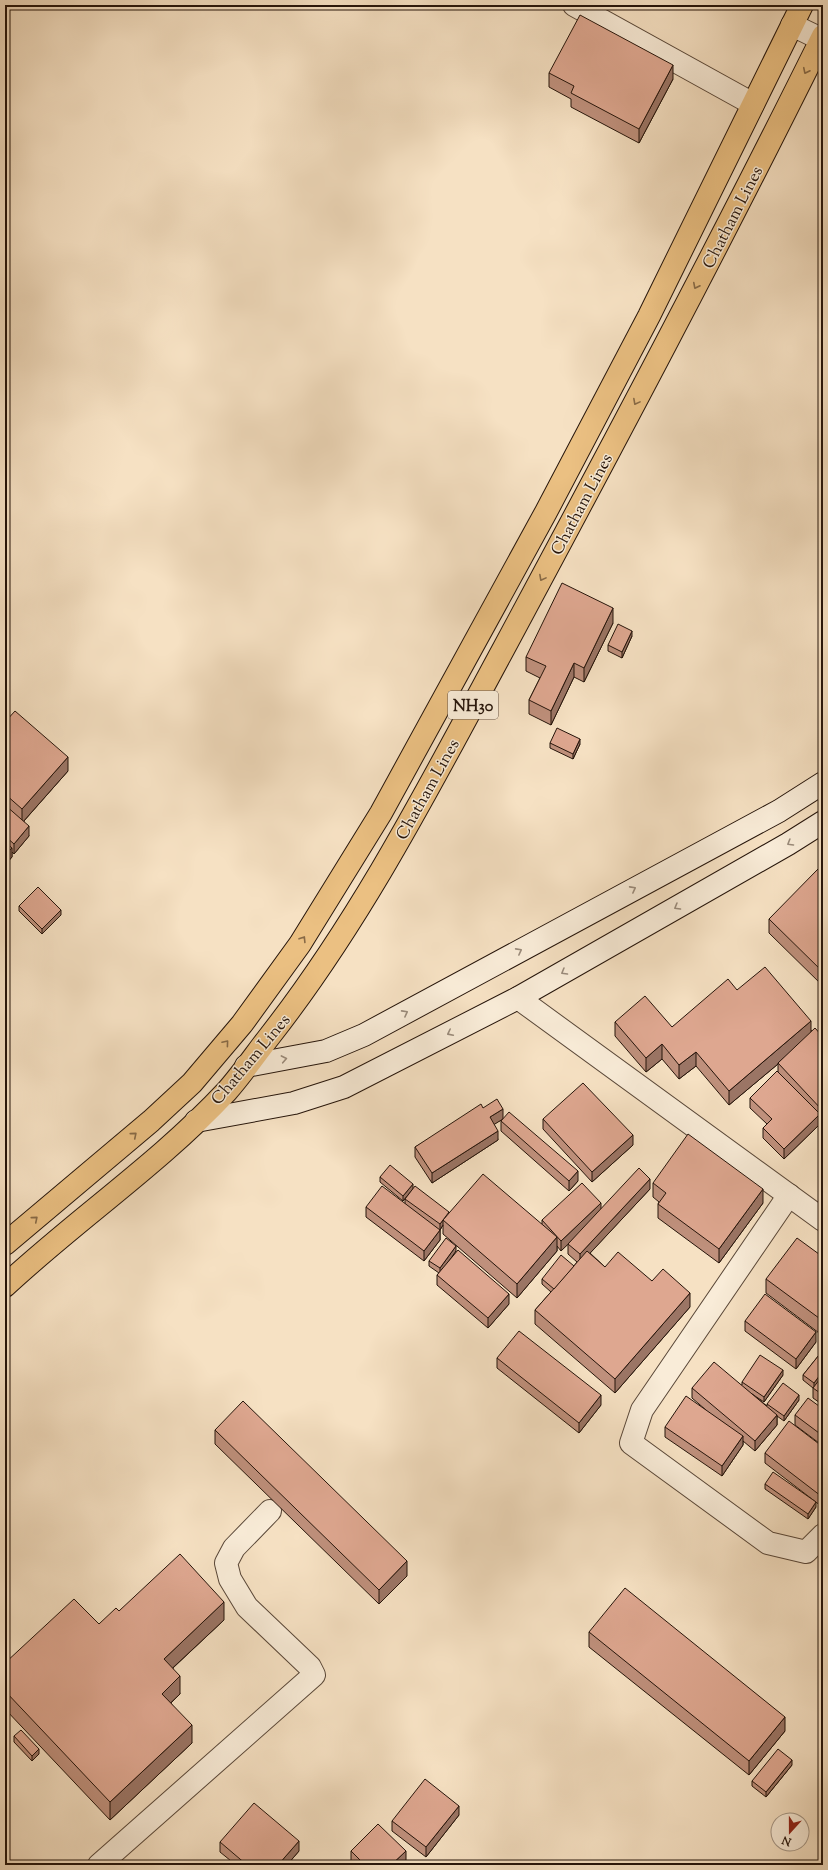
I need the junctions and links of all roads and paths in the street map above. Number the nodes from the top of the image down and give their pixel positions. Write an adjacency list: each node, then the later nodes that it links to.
1 (574, 5): 5 (street)
2 (802, 5): 3 (highway, Chatham Lines / NH30)
3 (792, 25): 4 (street); 5 (highway, Chatham Lines / NH30)
4 (822, 38): 9 (highway, Chatham Lines / NH30, one-way to 9)
5 (753, 104): 13 (highway, Chatham Lines / NH30, one-way to 5)
6 (823, 783): 9 (street, one-way to 6)
7 (823, 822): 8 (street, one-way to 8)
8 (518, 998): 10 (street, one-way to 10); 11 (street)
9 (246, 1066): 10 (highway, Chatham Lines / NH30)
10 (196, 1121): 14 (highway, Chatham Lines / NH30)
11 (789, 1194): 12 (street); 16 (street)
12 (823, 1220)
13 (5, 1244)
14 (5, 1286)
15 (270, 1511): 17 (street)
16 (823, 1535)
17 (99, 1865)

